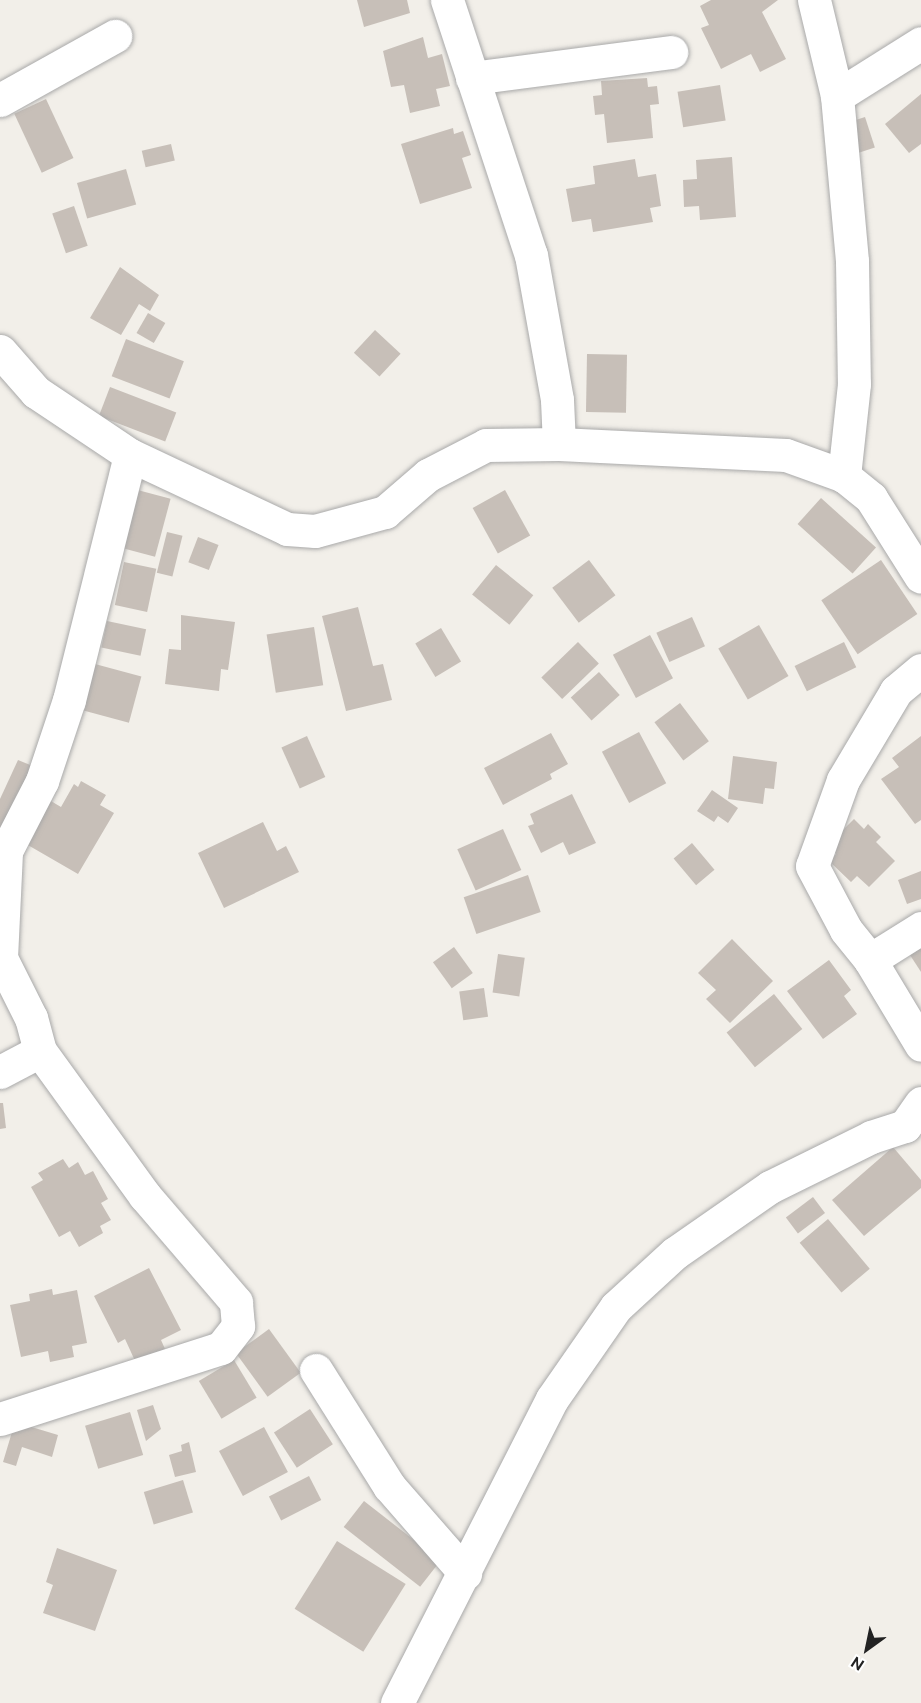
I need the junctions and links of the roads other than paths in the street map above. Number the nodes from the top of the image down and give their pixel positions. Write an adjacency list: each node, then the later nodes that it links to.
1 (447, 0): 6 (street)
2 (814, 0): 7 (street)
3 (115, 36): 8 (street)
4 (921, 42): 7 (street)
5 (671, 52): 6 (street)
6 (472, 78): 10 (street)
7 (837, 96): 12 (street)
8 (0, 100)
9 (0, 351): 11 (street)
10 (559, 444): 11 (street); 12 (street)
11 (130, 455): 16 (street)
12 (844, 476): 13 (street)
13 (921, 577)
14 (921, 670): 17 (street)
15 (921, 928): 17 (street)
16 (1, 958): 19 (street)
17 (870, 960): 18 (street)
18 (921, 1045)
19 (40, 1052): 20 (street); 23 (street)
20 (0, 1072)
21 (916, 1119): 24 (street)
22 (316, 1370): 24 (street)
23 (0, 1419)
24 (465, 1573): 25 (street)
25 (397, 1703)

